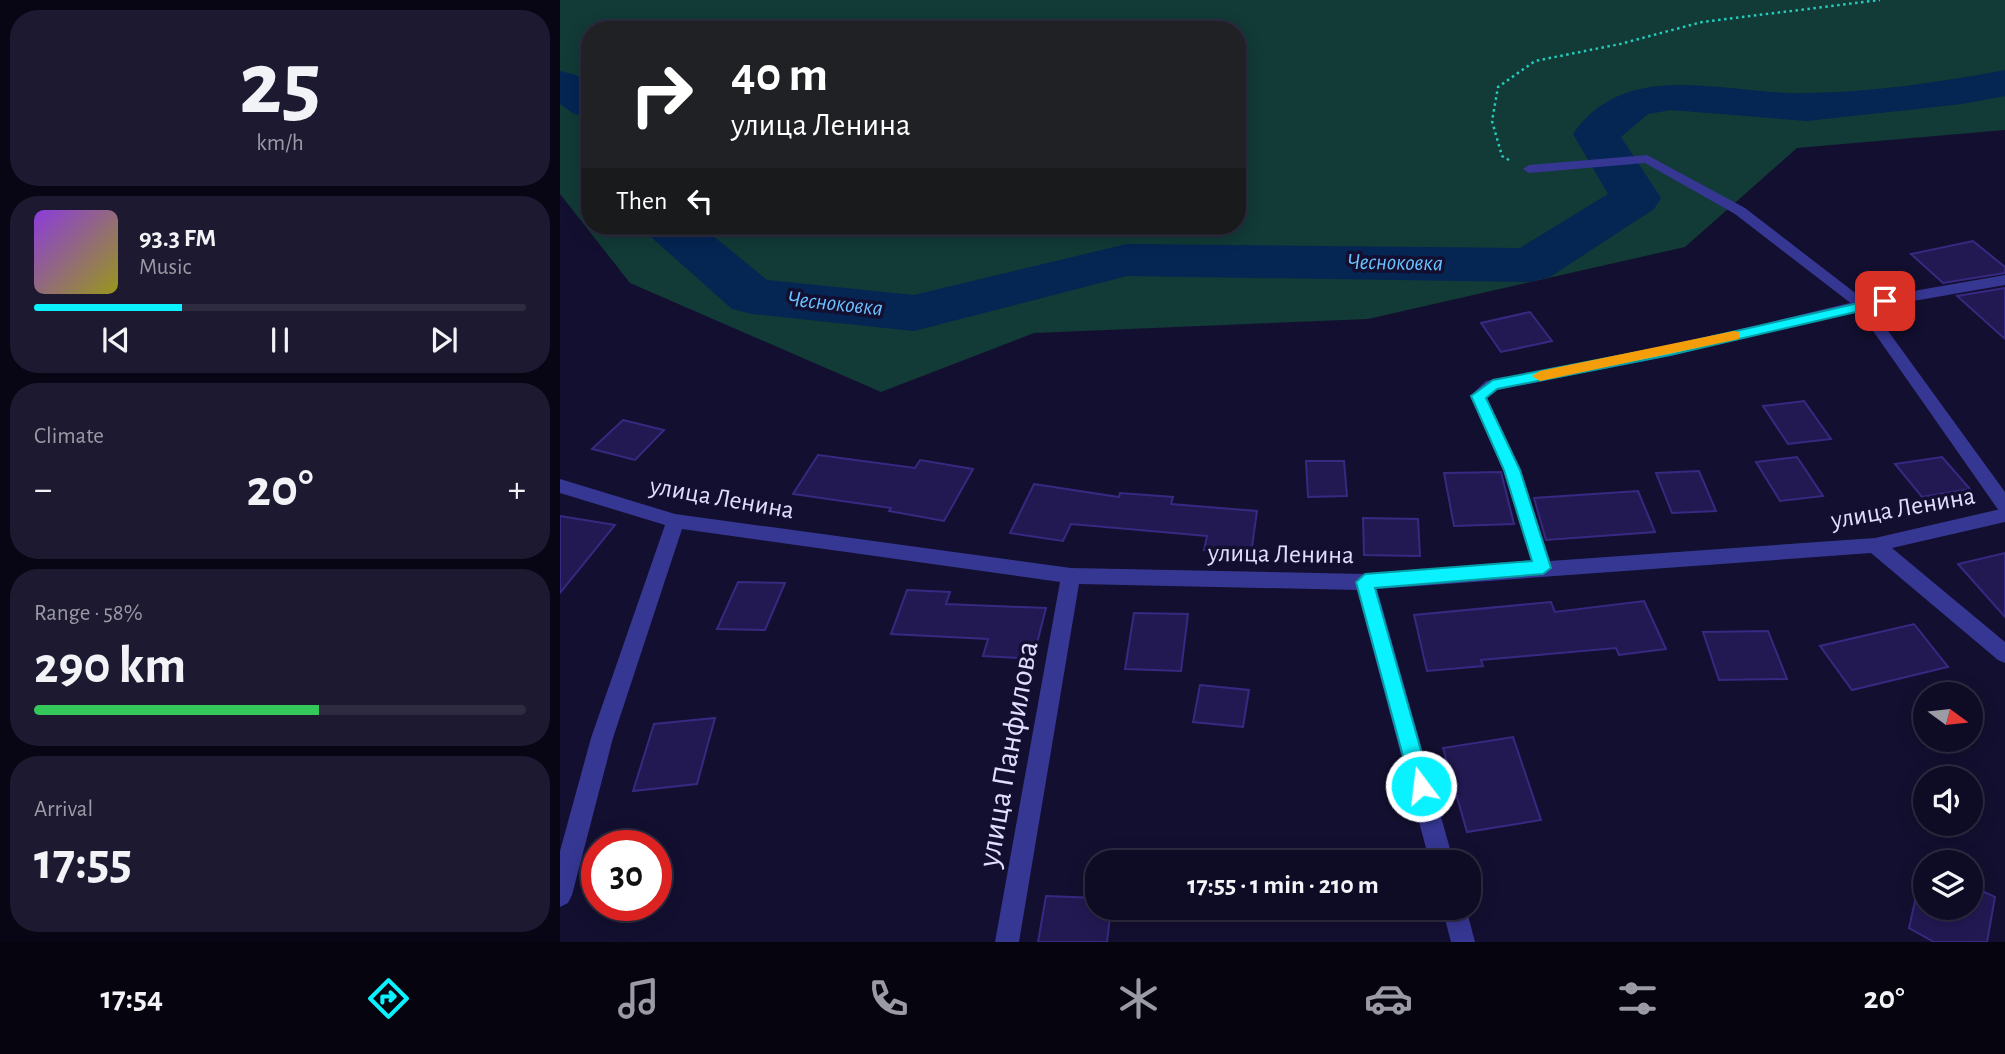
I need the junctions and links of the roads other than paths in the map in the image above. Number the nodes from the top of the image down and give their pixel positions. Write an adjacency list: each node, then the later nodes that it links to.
1 (1529, 169): 3 (street)
2 (2005, 280): 3 (street)
3 (1862, 305): 5 (street); 9 (street)
4 (560, 486): 7 (street, улица Ленина)
5 (2005, 506)
6 (2005, 515): 8 (street, улица Ленина)
7 (675, 521): 10 (street, улица Ленина); 14 (street)
8 (1875, 545): 9 (street, улица Ленина); 12 (street)
9 (1543, 568): 11 (street, улица Ленина)
10 (1071, 576): 11 (street, улица Ленина); 16 (street, улица Панфилова)
11 (1365, 582): 13 (street)
12 (2005, 654)
13 (1438, 850)
14 (560, 895)
15 (1457, 920): 17 (street)
16 (1007, 942)
17 (1463, 942)

